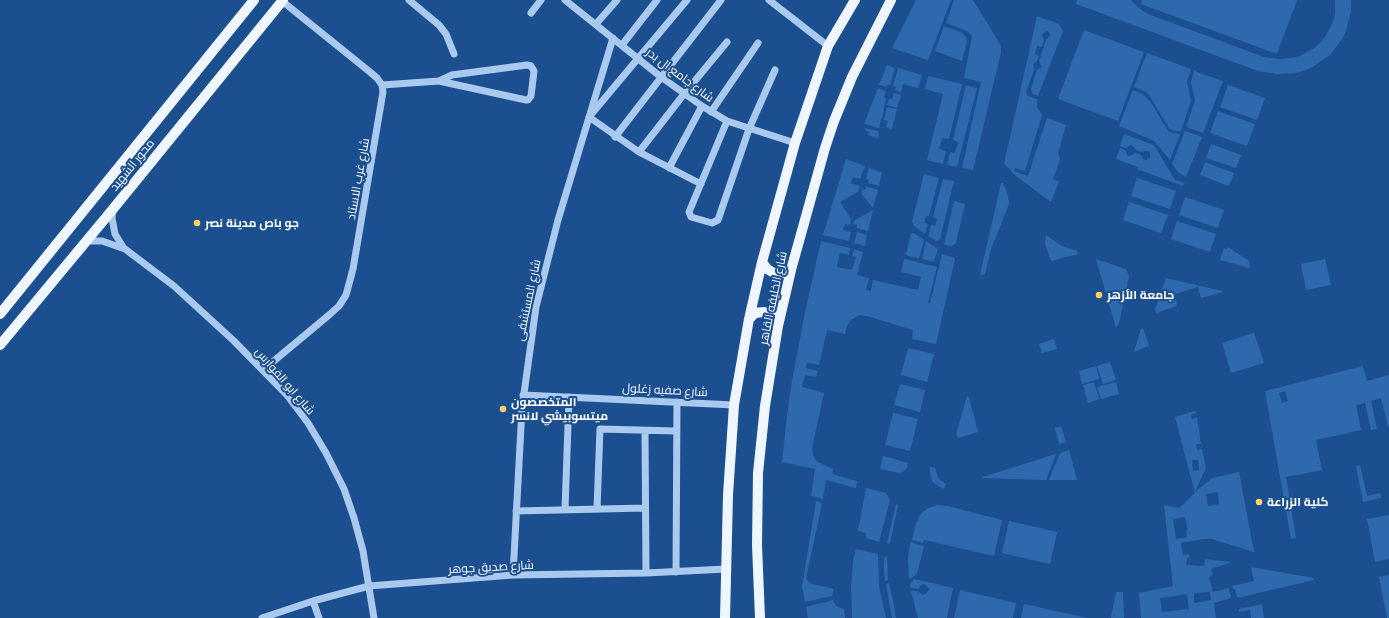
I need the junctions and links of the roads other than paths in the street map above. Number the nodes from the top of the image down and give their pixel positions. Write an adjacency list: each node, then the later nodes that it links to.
1 (254, 0): 42 (main road, محور الشهيد)
2 (409, 0): 20 (street)
3 (541, 0): 13 (street)
4 (565, 0): 14 (street, شارع جامع ال بدر)
5 (617, 0): 14 (street)
6 (658, 0): 18 (street)
7 (687, 0): 21 (street)
8 (721, 0): 23 (street)
9 (769, 0): 19 (street)
10 (855, 0): 19 (main road, شارع الخليفه القاهر)
11 (891, 0): 41 (main road, شارع الخليفه القاهر)
12 (282, 1): 25 (street); 37 (main road, محور الشهيد)
13 (531, 13)
14 (596, 24): 15 (street, شارع جامع ال بدر)
15 (614, 38): 18 (street, شارع جامع ال بدر); 29 (street, شارع المستشفى)
16 (726, 42): 26 (street)
17 (758, 43): 28 (street)
18 (622, 45): 21 (street, شارع جامع ال بدر)
19 (828, 46): 33 (main road, شارع الخليفه القاهر)
20 (454, 54)
21 (639, 59): 23 (street, شارع جامع ال بدر); 29 (street)
22 (775, 70): 31 (street)
23 (661, 77): 26 (street, شارع جامع ال بدر); 32 (street)
24 (440, 81): 24 (street); 25 (street)
25 (382, 85): 46 (street, شارع غرب الاستاد)
26 (684, 94): 27 (street, شارع جامع ال بدر); 34 (street)
27 (702, 106): 28 (street, شارع جامع ال بدر); 35 (street)
28 (711, 112): 30 (street, شارع جامع ال بدر)
29 (589, 117): 32 (street); 47 (street, شارع المستشفى)
30 (726, 121): 31 (street, شارع جامع ال بدر); 36 (street)
31 (749, 129): 33 (street, شارع جامع ال بدر); 36 (street)
32 (615, 137): 34 (street)
33 (795, 143): 40 (main road, شارع الخليفه القاهر)
34 (639, 152): 35 (street)
35 (669, 168): 36 (street)
36 (701, 184)
37 (113, 209): 38 (main road, محور الشهيد); 39 (street, شارع ابو الفوارس)
38 (86, 241): 39 (street, شارع ابو الفوارس); 45 (main road, محور الشهيد)
39 (125, 249): 46 (street, شارع ابو الفوارس)
40 (762, 262): 41 (main road); 43 (main road, شارع الخليفه القاهر)
41 (790, 270): 44 (main road, شارع الخليفه القاهر)
42 (0, 314)
43 (749, 319): 44 (main road); 50 (main road, شارع الخليفه القاهر)
44 (778, 326): 67 (main road, شارع الخليفه القاهر)
45 (0, 345)
46 (263, 370): 61 (street, شارع ابو الفوارس)
47 (523, 395): 48 (street, شارع صفيه زغلول); 56 (street, شارع المستشفى)
48 (569, 397): 49 (street, شارع صفيه زغلول); 55 (street)
49 (677, 402): 50 (street, شارع صفيه زغلول); 52 (street)
50 (734, 405): 57 (main road, شارع الخليفه القاهر)
51 (645, 431): 52 (street); 53 (street); 54 (street)
52 (676, 431): 58 (street)
53 (645, 508): 54 (street); 59 (street)
54 (597, 509): 55 (street)
55 (565, 510): 56 (street)
56 (516, 511): 60 (street, شارع المستشفى)
57 (726, 569): 58 (street, شارع صديق جوهر); 66 (main road, شارع الخليفه القاهر)
58 (676, 572): 59 (street, شارع صديق جوهر)
59 (646, 573): 60 (street, شارع صديق جوهر)
60 (513, 575): 61 (street, شارع صديق جوهر)
61 (369, 586): 62 (street, شارع صديق جوهر); 65 (street, شارع ابو الفوارس)
62 (313, 601): 63 (street, شارع صديق جوهر); 64 (street)
63 (262, 618)
64 (319, 618)
65 (374, 618)
66 (725, 618)
67 (760, 618)

